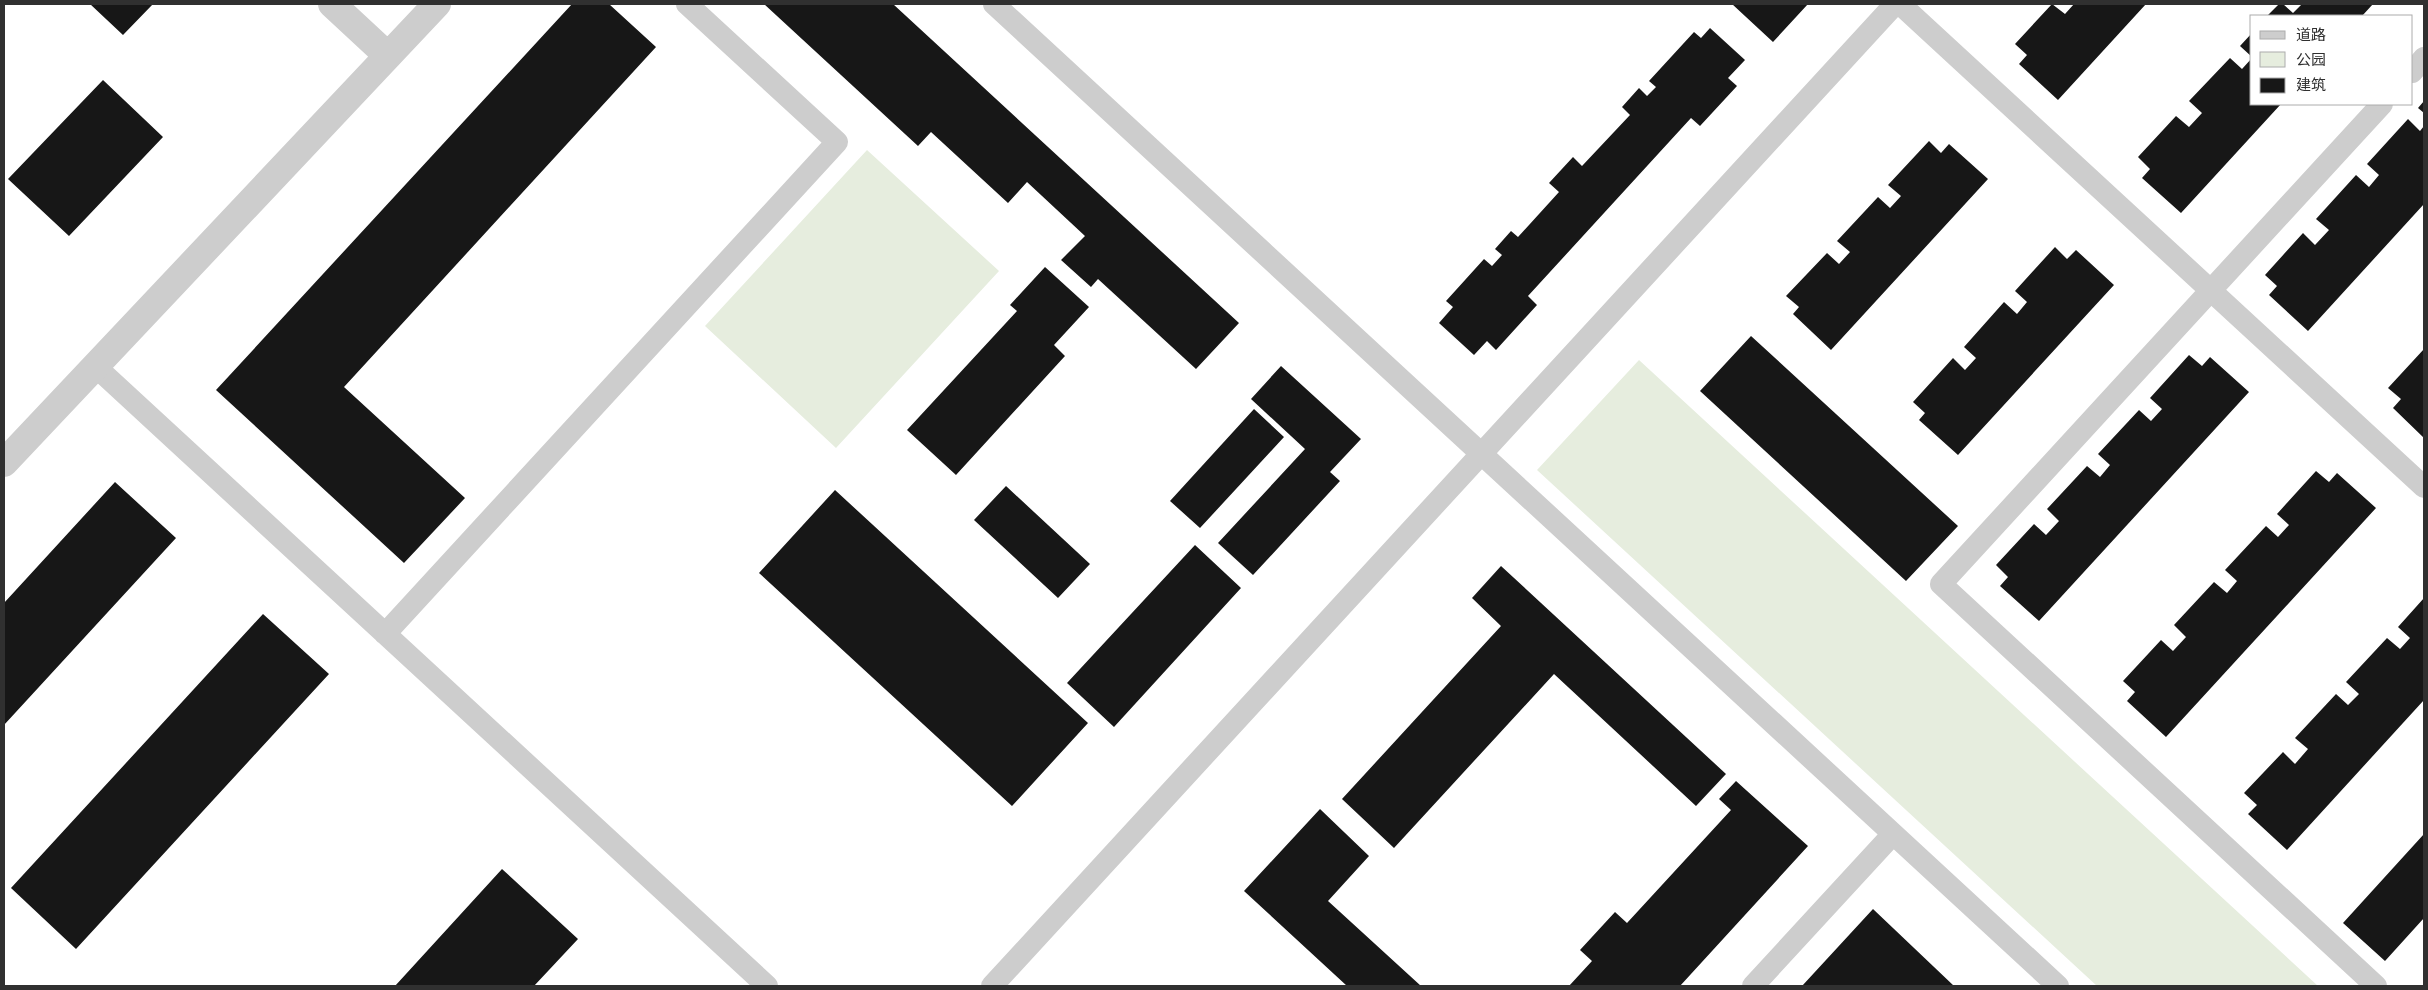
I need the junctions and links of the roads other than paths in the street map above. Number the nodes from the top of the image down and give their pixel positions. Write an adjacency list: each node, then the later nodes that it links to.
1 (332, 4): 7 (street)
2 (437, 4): 7 (street)
3 (687, 4): 16 (lane)
4 (994, 4): 13 (lane)
5 (1895, 4): 13 (lane)
6 (1900, 4): 11 (lane)
7 (388, 56): 12 (street)
8 (2424, 58): 9 (lane)
9 (2413, 71)
10 (2381, 105): 11 (lane)
11 (2211, 290): 15 (lane); 22 (lane)
12 (95, 366): 14 (street); 16 (lane)
13 (1482, 454): 17 (lane); 19 (lane)
14 (4, 463)
15 (2424, 487)
16 (384, 634): 18 (lane)
17 (1893, 834): 20 (lane); 21 (lane)
18 (767, 986)
19 (992, 986)
20 (1753, 986)
21 (2058, 986)
22 (2376, 986)

